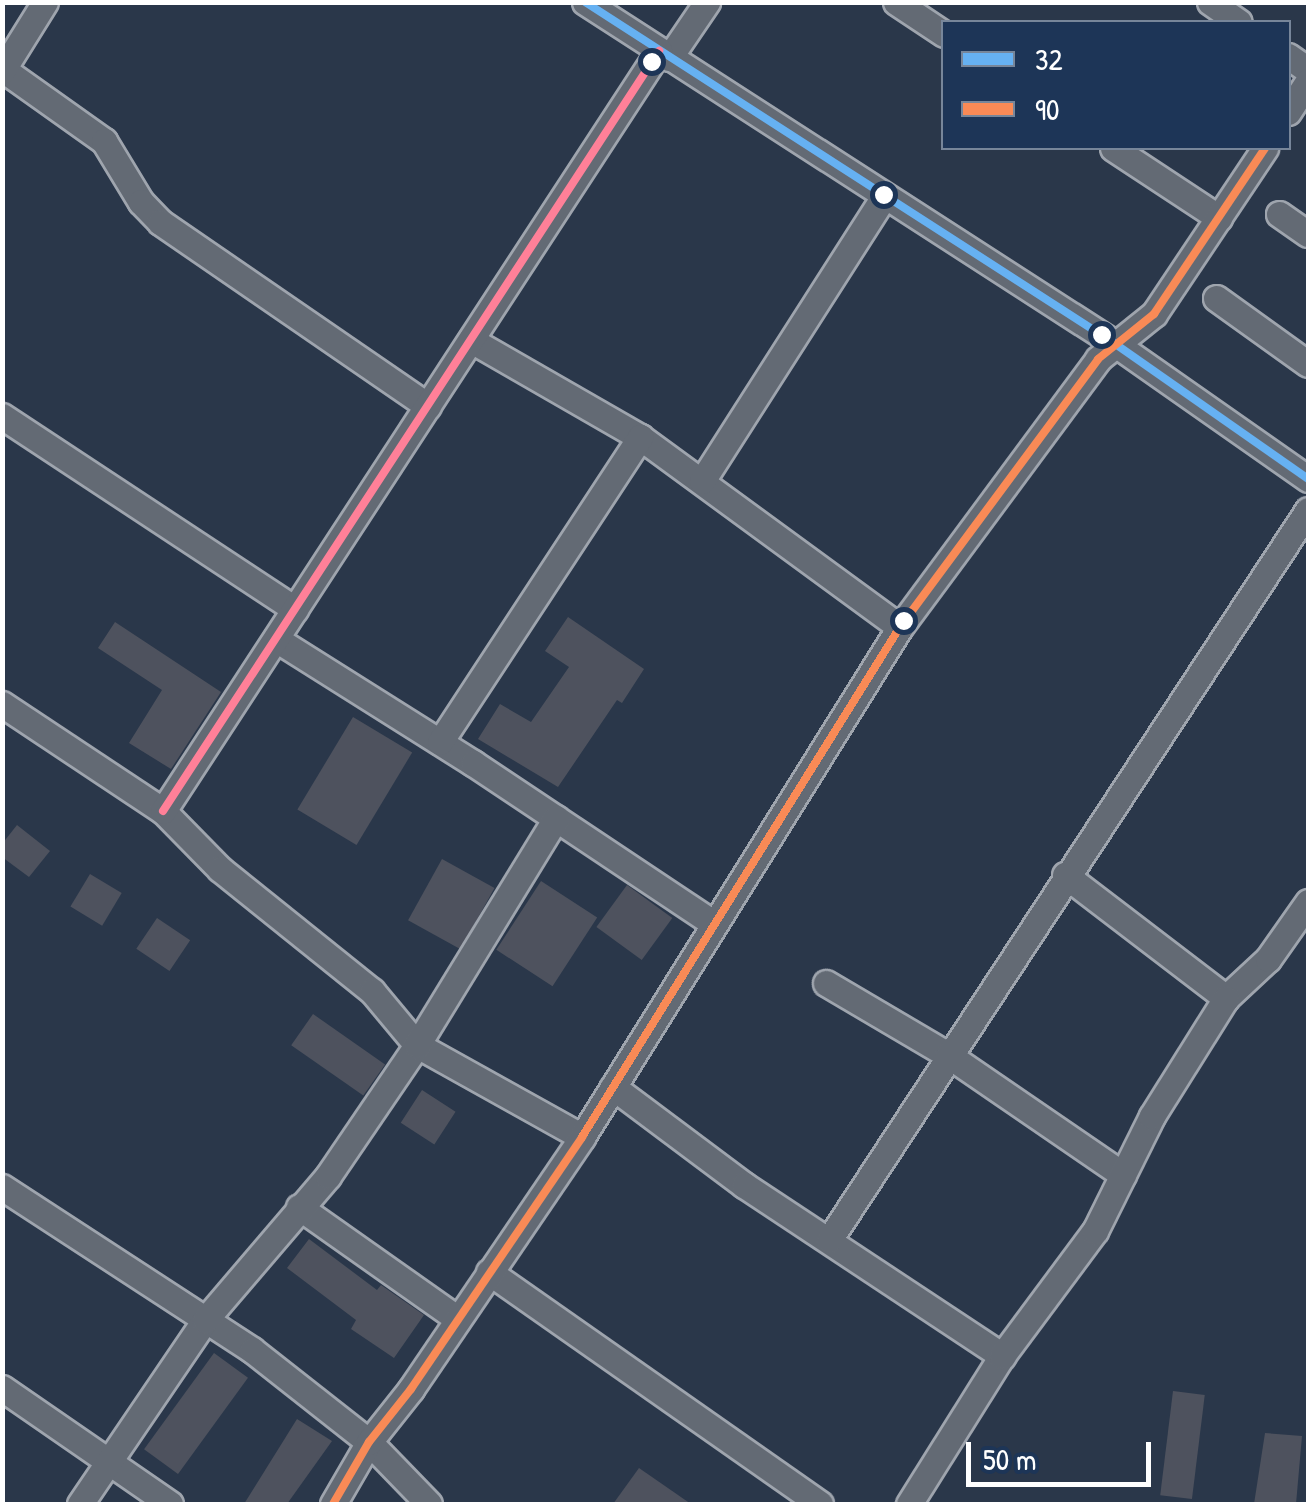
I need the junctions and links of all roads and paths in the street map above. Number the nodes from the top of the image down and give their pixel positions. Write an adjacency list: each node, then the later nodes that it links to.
1 (45, 2): 9 (street)
2 (585, 2): 8 (street)
3 (707, 2): 8 (street)
4 (896, 2): 7 (street)
5 (1210, 2): 6 (street)
6 (1236, 20)
7 (941, 32)
8 (664, 54): 14 (street); 19 (street)
9 (3, 70): 22 (street)
10 (1308, 81): 11 (street)
11 (1291, 107)
12 (1116, 150): 16 (street)
13 (1265, 150): 16 (street)
14 (883, 198): 20 (street); 26 (street)
15 (1278, 214): 17 (street)
16 (1219, 218): 20 (street)
17 (1308, 234)
18 (1216, 298): 21 (street)
19 (471, 340): 22 (street); 24 (street)
20 (1114, 343): 25 (street); 29 (street)
21 (1308, 364)
22 (428, 406): 28 (street)
23 (2, 416): 28 (street)
24 (640, 437): 26 (street); 32 (street)
25 (1308, 479)
26 (702, 481): 29 (street)
27 (1308, 510): 35 (street)
28 (296, 609): 30 (street)
29 (900, 626): 37 (street)
30 (276, 639): 32 (street); 33 (street)
31 (2, 704): 33 (street)
32 (440, 742): 34 (street)
33 (163, 811): 40 (street)
34 (556, 818): 37 (street); 40 (street)
35 (1065, 876): 39 (street); 41 (street)
36 (1308, 902): 39 (street)
37 (713, 923): 42 (street)
38 (826, 983): 41 (street)
39 (1226, 998): 44 (street)
40 (416, 1045): 43 (street); 46 (street)
41 (948, 1055): 44 (street); 47 (street)
42 (614, 1086): 43 (street); 47 (street)
43 (582, 1137): 48 (street)
44 (1123, 1175): 51 (street)
45 (2, 1187): 50 (street)
46 (299, 1207): 49 (street); 50 (street)
47 (829, 1240): 51 (street)
48 (490, 1272): 49 (street); 59 (street)
49 (458, 1319): 53 (street)
50 (205, 1320): 53 (street); 54 (street)
51 (1002, 1356): 60 (street)
52 (2, 1388): 54 (street)
53 (369, 1442): 57 (street); 58 (street)
54 (111, 1464): 55 (street); 56 (street)
55 (80, 1504)
56 (170, 1504)
57 (333, 1504)
58 (429, 1504)
59 (820, 1504)
60 (909, 1504)

